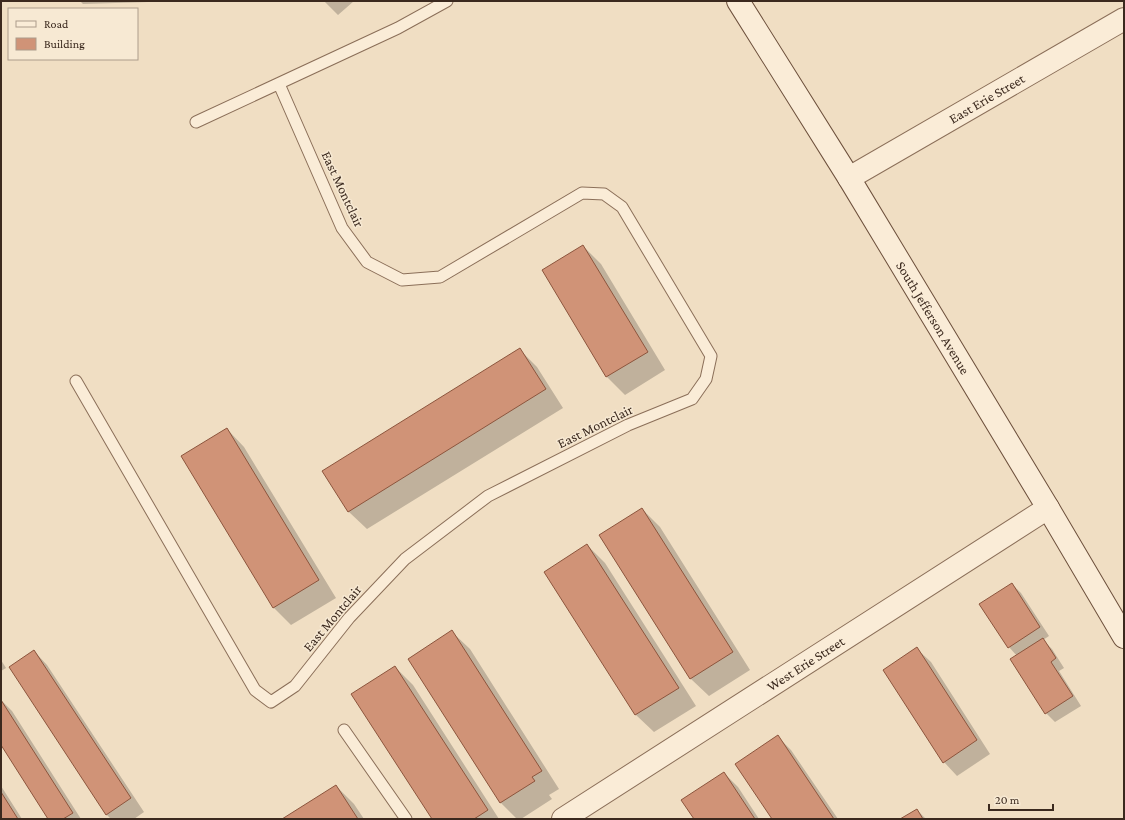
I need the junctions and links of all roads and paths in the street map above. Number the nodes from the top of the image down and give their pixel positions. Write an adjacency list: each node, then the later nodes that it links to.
1 (448, 1): 4 (lane)
2 (738, 1): 6 (street, South Jefferson Avenue)
3 (1124, 19): 6 (street, East Erie Street)
4 (279, 84): 5 (lane); 7 (lane, East Montclair)
5 (196, 122)
6 (849, 178): 8 (street, South Jefferson Avenue)
7 (76, 381)
8 (1048, 508): 9 (street, South Jefferson Avenue); 12 (street, West Erie Street)
9 (1124, 637)
10 (344, 730): 11 (lane)
11 (406, 819)
12 (563, 819)

